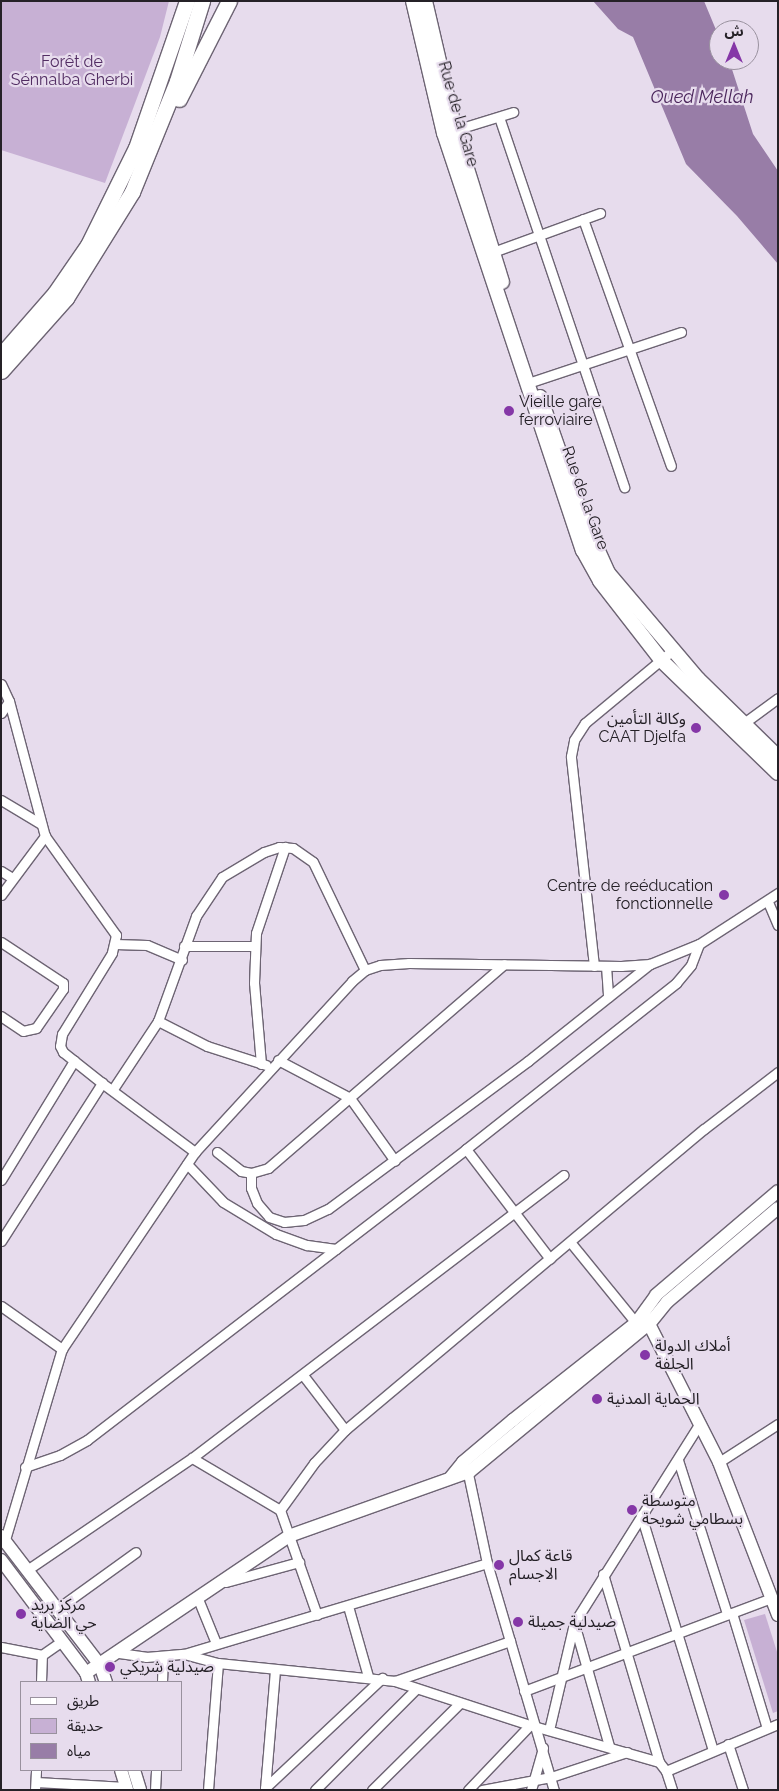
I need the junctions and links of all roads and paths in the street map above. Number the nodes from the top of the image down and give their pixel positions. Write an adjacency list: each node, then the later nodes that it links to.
1 (187, 1): 16 (highway)
2 (202, 1): 9 (highway)
3 (229, 1): 9 (highway)
4 (413, 1): 23 (main road, Rue de la Gare)
5 (425, 1): 8 (main road, Rue de la Gare)
6 (513, 112): 7 (street)
7 (498, 117): 8 (street); 12 (street)
8 (455, 130): 13 (main road, Rue de la Gare)
9 (132, 192): 18 (highway)
10 (600, 213): 11 (street)
11 (583, 219): 12 (street); 15 (street)
12 (538, 235): 13 (street); 17 (street)
13 (493, 252): 19 (main road, Rue de la Gare)
14 (681, 332): 15 (street)
15 (627, 349): 17 (street); 20 (street)
16 (1, 355)
17 (583, 363): 19 (street); 21 (street)
18 (1, 371)
19 (534, 382): 22 (main road, Rue de la Gare)
20 (671, 466)
21 (624, 487)
22 (673, 650): 23 (street); 28 (main road, Rue de la Gare)
23 (662, 661): 30 (main road, Rue de la Gare); 49 (street)
24 (1, 684): 26 (street)
25 (778, 698): 28 (street)
26 (9, 701): 27 (street); 32 (street)
27 (1, 712)
28 (744, 723): 29 (main road, Rue de la Gare)
29 (778, 757)
30 (778, 773)
31 (1, 800): 32 (street)
32 (41, 824): 33 (street)
33 (45, 836): 36 (street); 42 (street)
34 (285, 847): 44 (street); 45 (street); 51 (street)
35 (1, 871): 36 (street)
36 (12, 878): 38 (street)
37 (778, 893): 39 (street)
38 (1, 895)
39 (768, 902): 40 (street); 43 (street)
40 (778, 925)
41 (1, 942): 53 (street)
42 (115, 944): 46 (street); 56 (street)
43 (699, 944): 48 (street); 63 (street)
44 (184, 946): 45 (street); 46 (street)
45 (255, 946): 57 (street)
46 (182, 960): 54 (street)
47 (504, 964): 49 (street); 51 (street); 62 (street)
48 (650, 964): 50 (street); 52 (street)
49 (594, 966): 50 (street)
50 (606, 966): 52 (street)
51 (365, 970): 55 (street)
52 (608, 997): 66 (street)
53 (1, 1016)
54 (158, 1021): 57 (street); 61 (street)
55 (278, 1060): 58 (street); 62 (street)
56 (74, 1061): 60 (street); 70 (street)
57 (261, 1064): 58 (street)
58 (272, 1067): 64 (street)
59 (778, 1072): 75 (street)
60 (102, 1083): 61 (street); 74 (street)
61 (113, 1089): 64 (street)
62 (350, 1098): 66 (street); 68 (street)
63 (466, 1149): 73 (street); 76 (street)
64 (196, 1152): 67 (street)
65 (218, 1152): 68 (street)
66 (395, 1160): 68 (street)
67 (187, 1164): 76 (street); 80 (street)
68 (251, 1173)
69 (564, 1175): 73 (street)
70 (1, 1180)
71 (778, 1192): 79 (main road)
72 (778, 1208): 79 (main road)
73 (517, 1213): 77 (street); 81 (street)
74 (1, 1241)
75 (571, 1243): 77 (street); 79 (street)
76 (336, 1249): 88 (street)
77 (550, 1258): 84 (street)
78 (1, 1306): 80 (street)
79 (643, 1319): 82 (main road); 89 (main road)
80 (62, 1350): 88 (street)
81 (303, 1376): 84 (street); 85 (street)
82 (700, 1423): 86 (street); 87 (main road)
83 (778, 1424): 87 (street)
84 (345, 1430): 90 (street)
85 (192, 1458): 90 (street); 98 (street)
86 (678, 1460): 91 (street); 106 (street)
87 (719, 1462): 102 (main road)
88 (25, 1467): 93 (street)
89 (466, 1467): 92 (main road); 97 (street)
90 (280, 1510): 92 (street)
91 (642, 1515): 100 (street); 110 (street)
92 (289, 1536): 96 (street); 101 (main road)
93 (3, 1541): 98 (main road)
94 (136, 1552): 105 (street)
95 (1, 1560): 99 (main road)
96 (299, 1562): 101 (street); 107 (street)
97 (487, 1563): 104 (street); 112 (street)
98 (24, 1566): 99 (main road); 105 (main road)
99 (5, 1574): 111 (main road)
100 (603, 1574): 109 (street); 118 (street)
101 (221, 1583): 103 (main road)
102 (771, 1598): 106 (street); 108 (main road)
103 (198, 1599): 113 (street); 115 (main road)
104 (348, 1606): 107 (street); 124 (street)
105 (57, 1609): 121 (main road)
106 (729, 1613): 110 (street); 137 (street)
107 (317, 1615): 113 (street)
108 (778, 1615)
109 (574, 1623): 122 (street); 125 (street)
110 (677, 1633): 118 (street); 142 (street)
111 (62, 1641): 116 (street); 126 (main road)
112 (510, 1641): 131 (street); 133 (street)
113 (216, 1643): 117 (street)
114 (1, 1647): 116 (street)
115 (119, 1653): 119 (street); 121 (main road)
116 (42, 1654): 128 (street)
117 (184, 1654): 119 (street); 120 (street)
118 (626, 1654): 122 (street); 144 (street)
119 (163, 1657): 130 (street)
120 (218, 1663): 123 (street); 157 (street)
121 (100, 1665): 126 (main road); 129 (main road)
122 (586, 1666): 125 (street); 140 (street)
123 (275, 1670): 124 (street); 154 (street)
124 (368, 1676): 127 (street)
125 (559, 1677): 133 (street); 138 (street)
126 (87, 1678)
127 (382, 1678): 131 (street); 154 (street)
128 (40, 1681)
129 (106, 1681)
130 (162, 1681)
131 (395, 1681): 132 (street)
132 (416, 1689): 134 (street); 158 (street)
133 (524, 1690): 136 (street)
134 (460, 1703): 136 (street); 159 (street)
135 (778, 1724): 137 (street)
136 (533, 1726): 138 (street); 141 (street); 160 (street)
137 (767, 1728): 139 (street)
138 (548, 1730): 140 (street)
139 (728, 1744): 142 (street); 165 (street)
140 (609, 1746): 143 (street)
141 (543, 1748): 150 (street); 151 (street)
142 (713, 1750): 149 (street)
143 (627, 1752): 144 (street); 150 (street)
144 (660, 1762): 149 (street)
145 (36, 1771): 152 (street)
146 (121, 1771): 153 (main road)
147 (134, 1771): 155 (main road)
148 (156, 1771): 156 (street)
149 (666, 1771): 164 (street)
150 (551, 1777): 151 (street); 163 (street)
151 (534, 1780): 161 (street); 162 (street)
152 (35, 1786): 153 (street)
153 (126, 1788)
154 (265, 1789)
155 (140, 1790)
156 (155, 1790)
157 (208, 1790)
158 (315, 1790)
159 (372, 1790)
160 (468, 1790)
161 (482, 1790)
162 (531, 1790)
163 (554, 1790)
164 (672, 1790)
165 (743, 1790)

